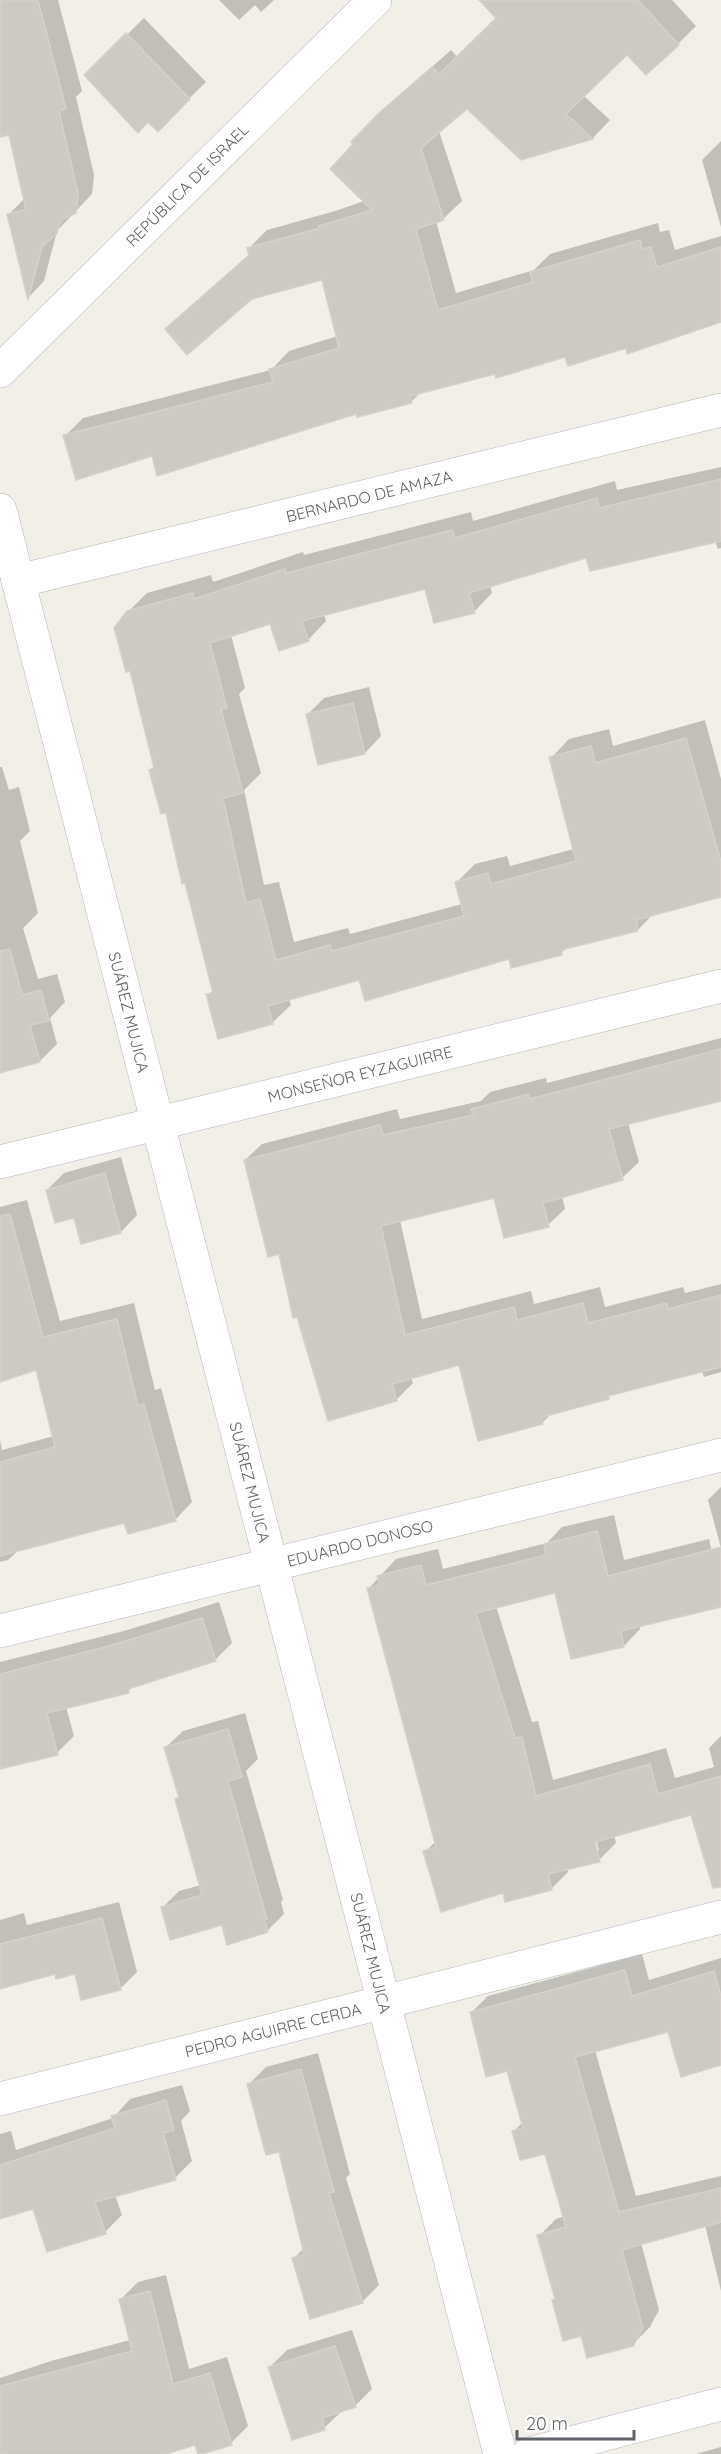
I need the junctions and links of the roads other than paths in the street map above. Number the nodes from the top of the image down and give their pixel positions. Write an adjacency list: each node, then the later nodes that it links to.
1 (375, 0): 2 (street, REPÚBLICA DE ISRAEL)
2 (0, 371)
3 (721, 410): 5 (street, BERNARDO DE AMAZA)
4 (0, 510): 5 (street, SUÁREZ MUJICA)
5 (18, 581): 7 (street, SUÁREZ MUJICA)
6 (721, 986): 7 (street, MONSEÑOR EYZAGUIRRE)
7 (158, 1124): 8 (street, MONSEÑOR EYZAGUIRRE); 10 (street, SUÁREZ MUJICA)
8 (0, 1162)
9 (721, 1455): 10 (street, EDUARDO DONOSO)
10 (272, 1565): 11 (street, EDUARDO DONOSO); 13 (street, SUÁREZ MUJICA)
11 (0, 1631)
12 (721, 1917): 13 (street, PEDRO AGUIRRE CERDA)
13 (384, 2002): 14 (street, PEDRO AGUIRRE CERDA); 16 (street, SUÁREZ MUJICA)
14 (0, 2099)
15 (721, 2404): 17 (street)
16 (500, 2454)
17 (529, 2454)

